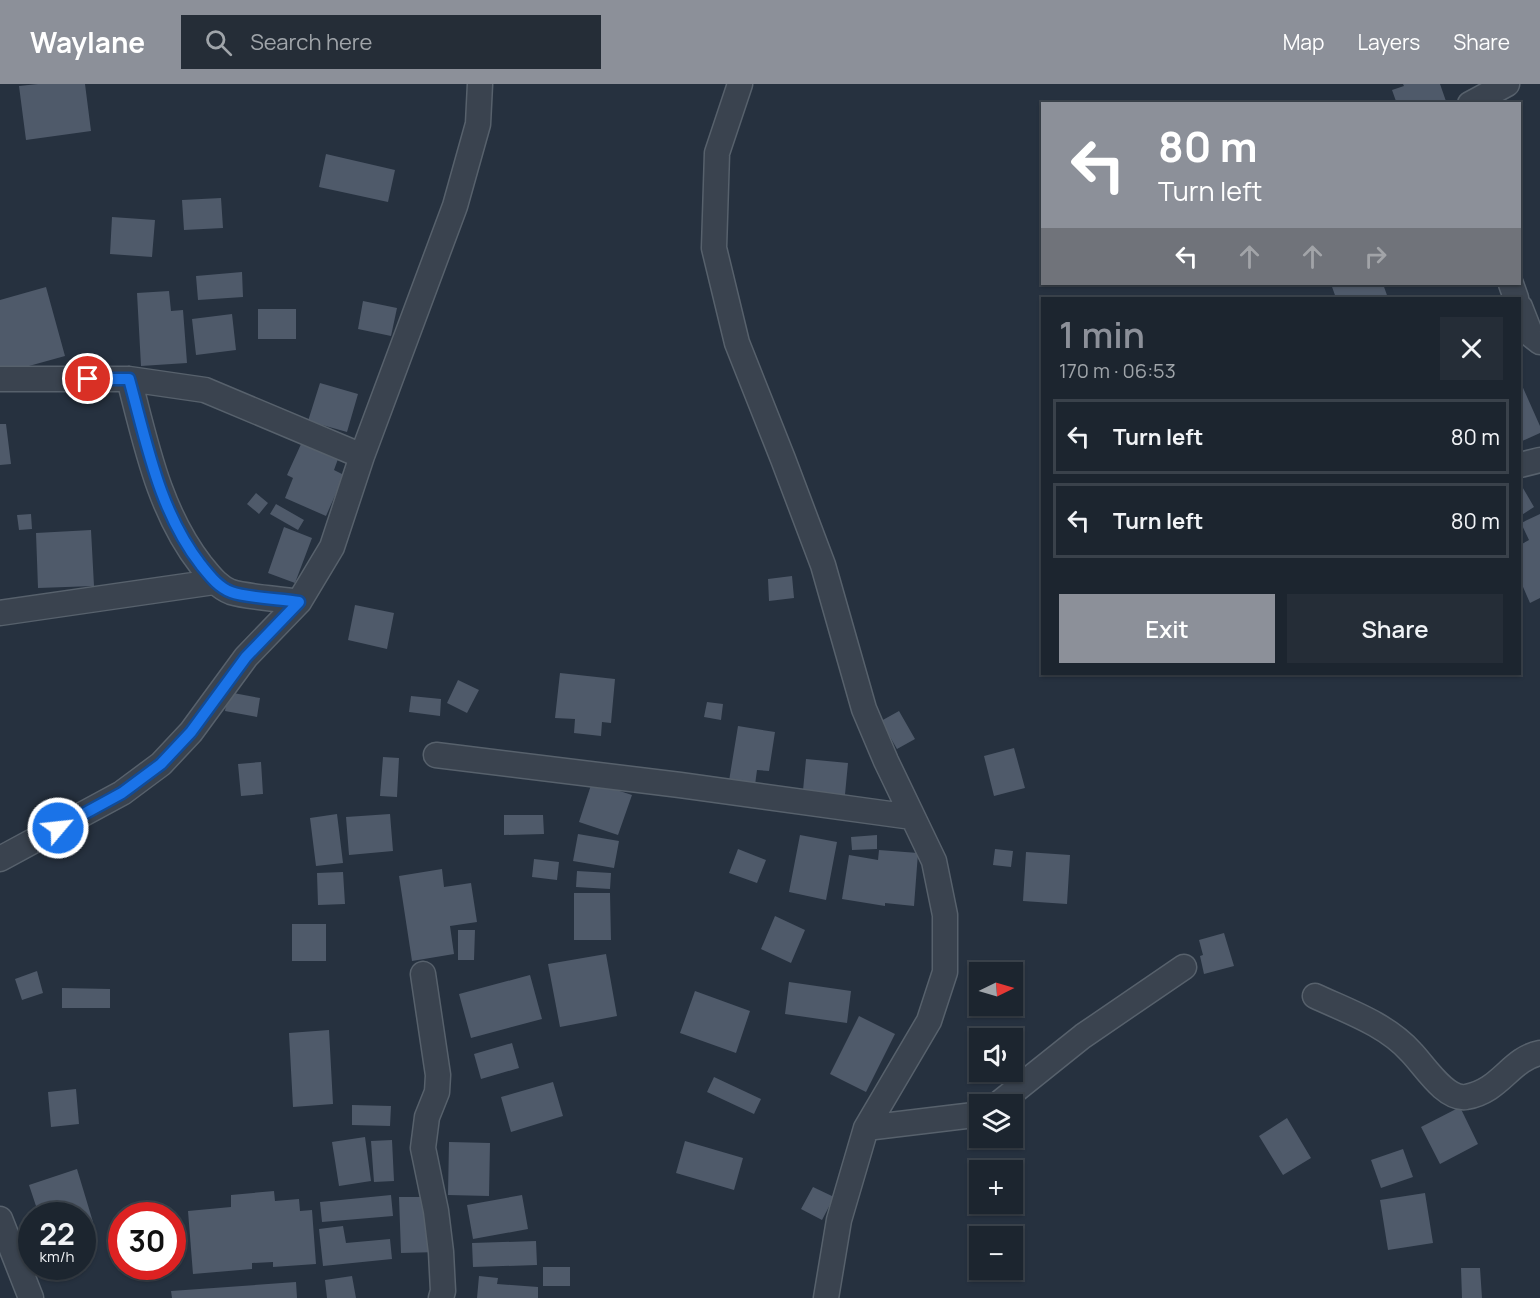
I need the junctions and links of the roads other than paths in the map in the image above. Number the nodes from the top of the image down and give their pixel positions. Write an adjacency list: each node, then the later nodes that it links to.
1 (480, 84): 9 (street)
2 (740, 84): 16 (street)
3 (1507, 84): 4 (street)
4 (1474, 102)
5 (1521, 310): 6 (street)
6 (1540, 342)
7 (0, 379): 8 (street)
8 (129, 379): 9 (street); 12 (street)
9 (362, 456): 13 (street)
10 (1540, 460): 11 (street)
11 (1521, 465)
12 (214, 582): 13 (street); 14 (street)
13 (299, 602): 17 (street)
14 (0, 613)
15 (436, 755): 16 (street)
16 (912, 817): 24 (street)
17 (0, 859)
18 (1184, 967): 22 (street)
19 (423, 974): 27 (street)
20 (1315, 996): 21 (street)
21 (1540, 1053)
22 (1011, 1094)
23 (969, 1114): 24 (street)
24 (866, 1128): 28 (street)
25 (0, 1220): 26 (street)
26 (31, 1298)
27 (441, 1298)
28 (826, 1298)

